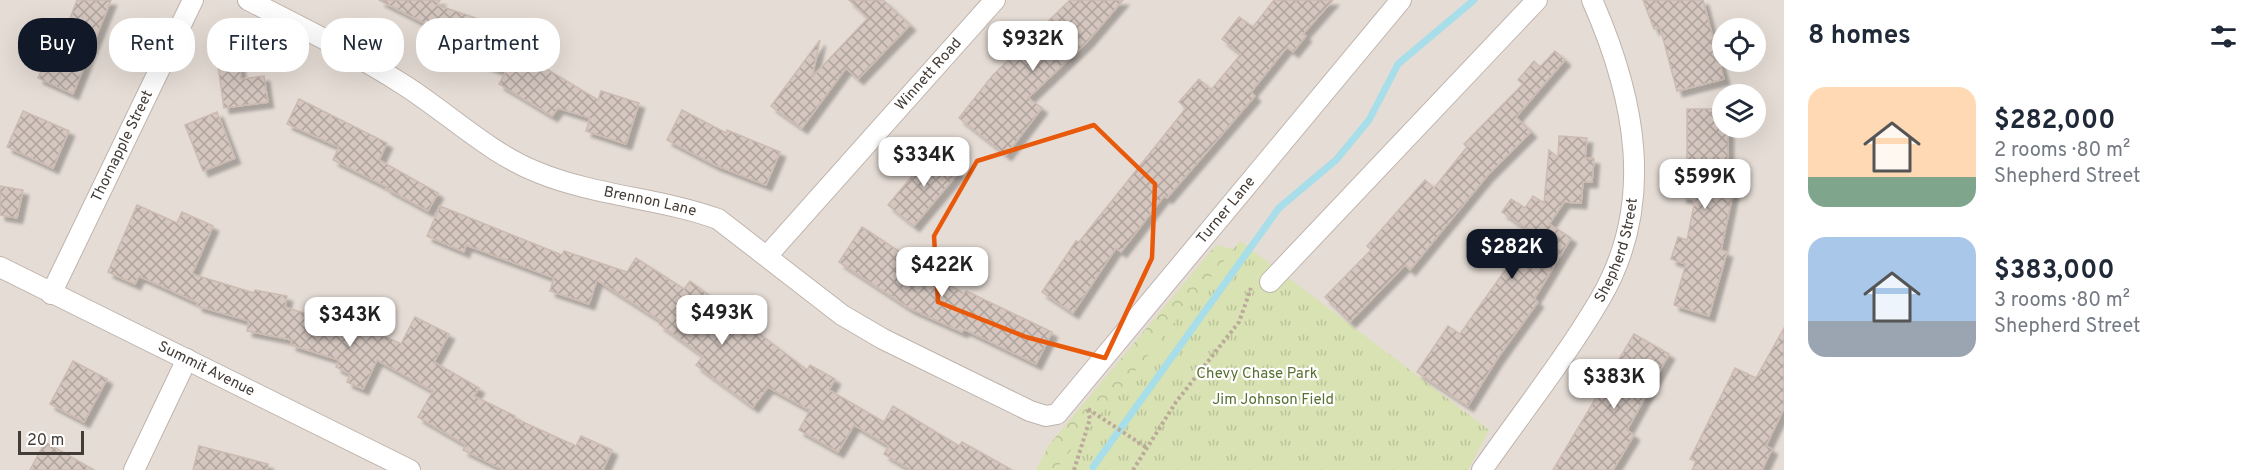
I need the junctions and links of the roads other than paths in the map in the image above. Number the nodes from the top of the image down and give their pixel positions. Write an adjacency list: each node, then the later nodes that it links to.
1 (193, 0): 10 (street, Thornapple Street)
2 (248, 0): 7 (street, Brennon Lane)
3 (1401, 0): 12 (street, Turner Lane)
4 (1537, 0): 9 (street)
5 (1592, 0): 15 (street, Shepherd Street)
6 (993, 1): 7 (street, Winnett Road)
7 (767, 256): 12 (street, Brennon Lane)
8 (0, 267): 10 (street, Summit Avenue)
9 (1270, 282)
10 (51, 294): 11 (street, Summit Avenue)
11 (187, 359): 13 (street); 14 (street, Summit Avenue)
12 (1046, 416)
13 (134, 470)
14 (410, 470)
15 (1482, 470)

